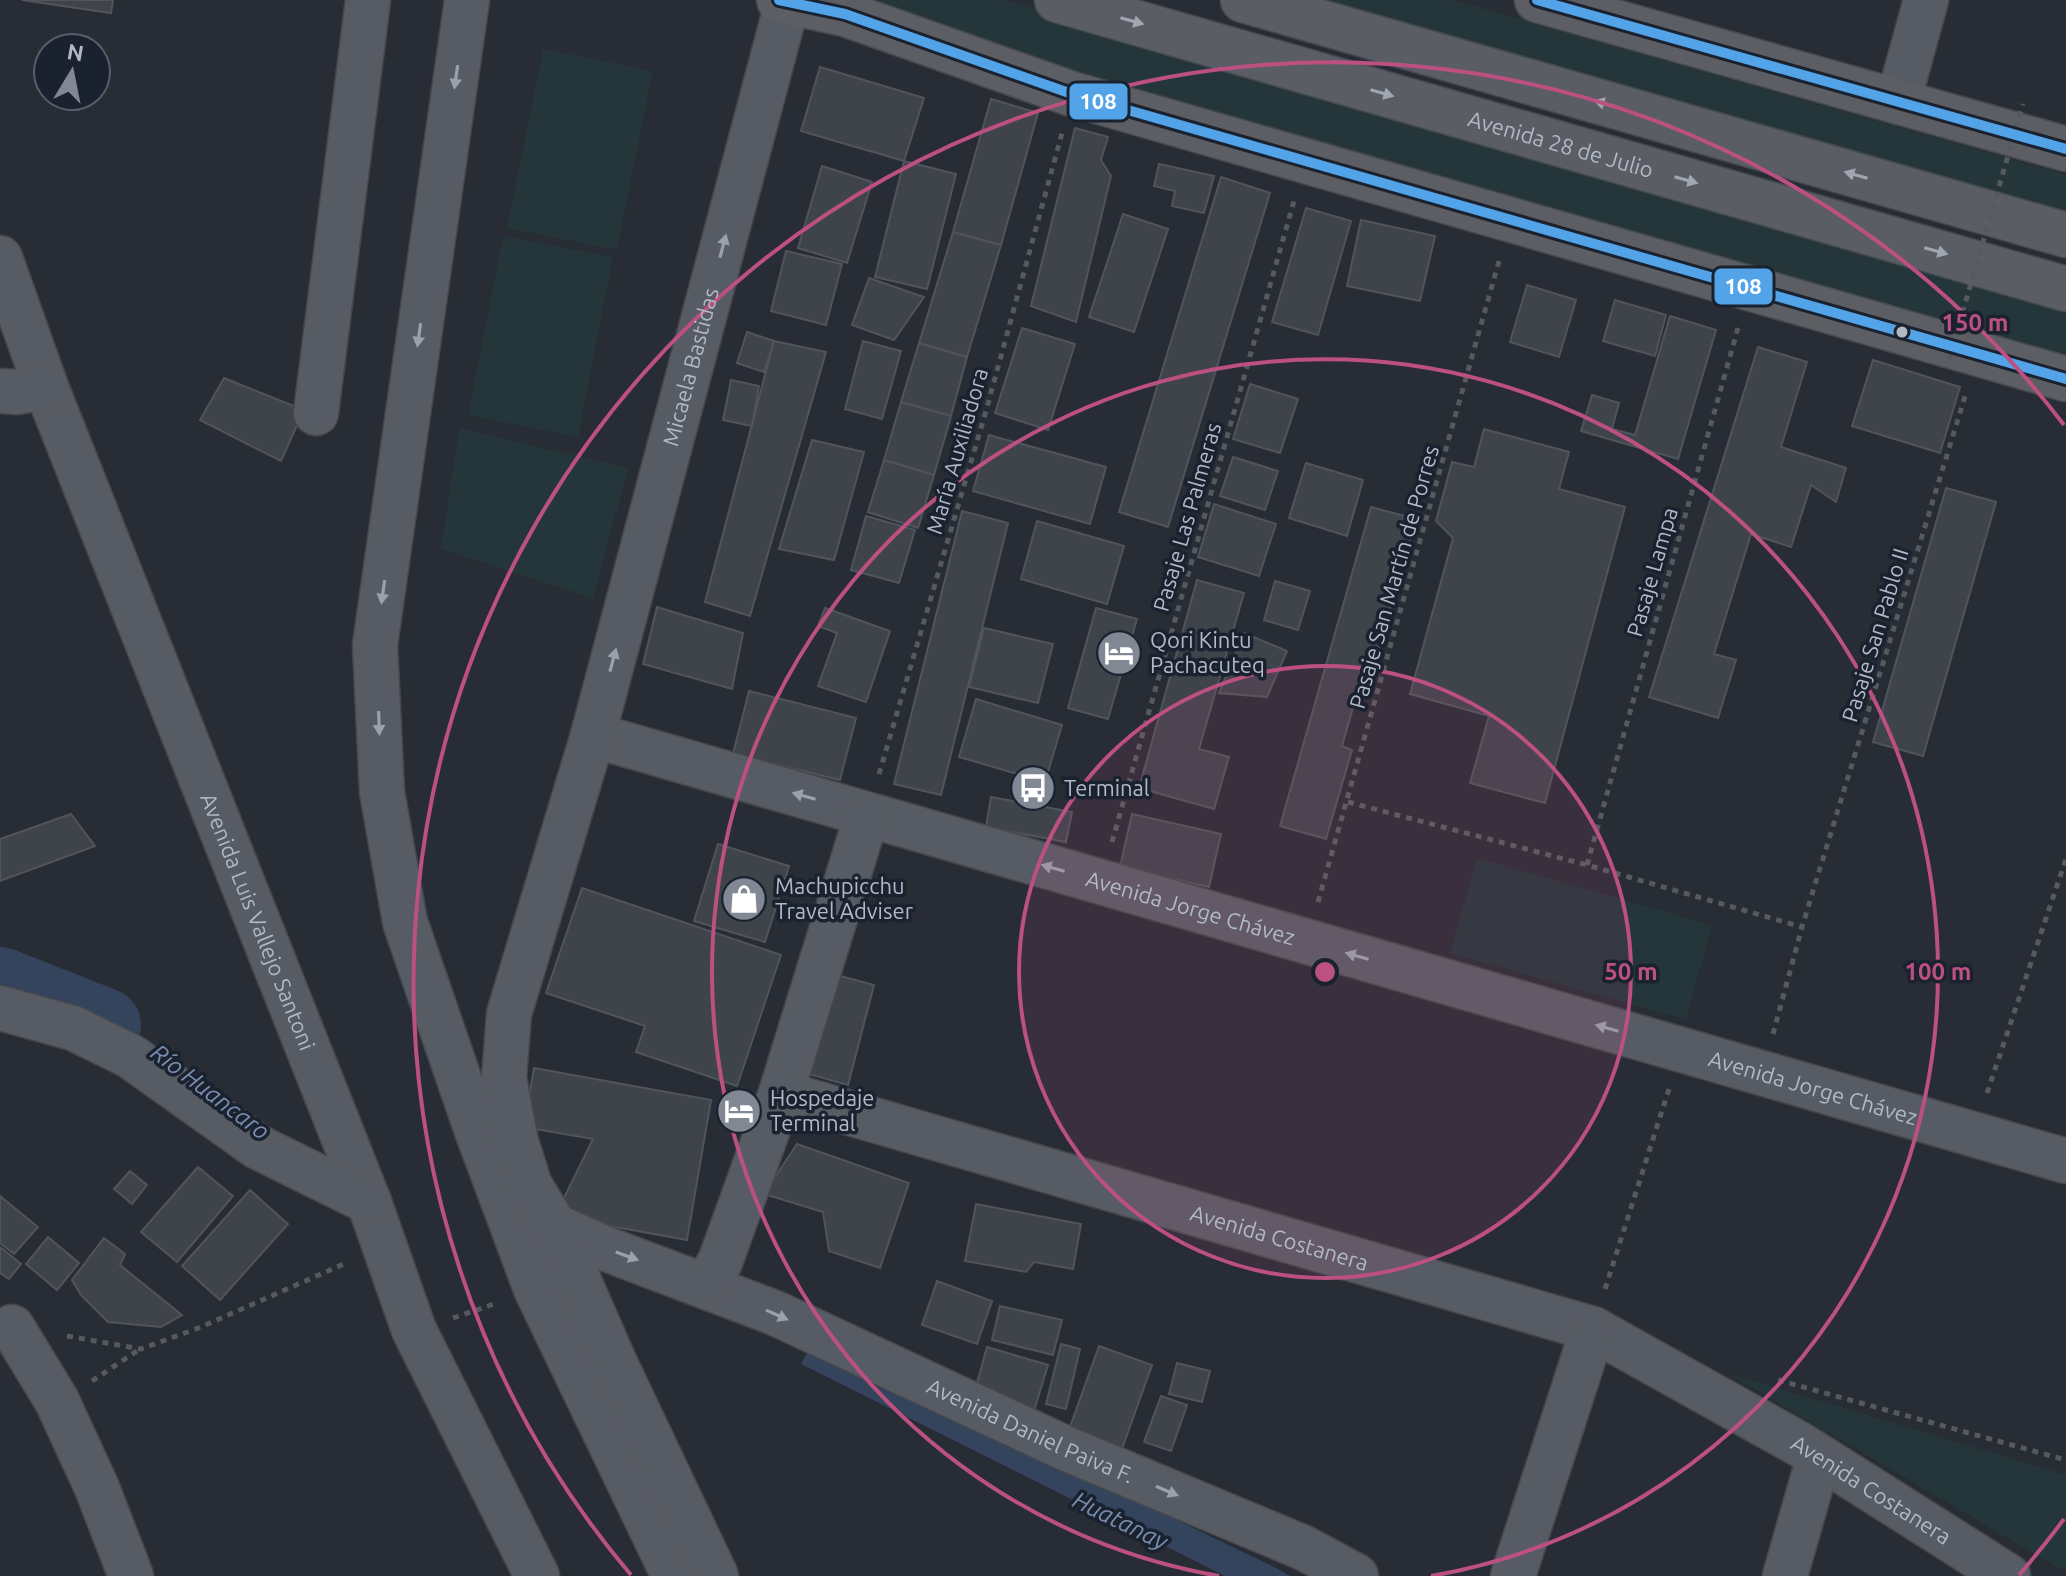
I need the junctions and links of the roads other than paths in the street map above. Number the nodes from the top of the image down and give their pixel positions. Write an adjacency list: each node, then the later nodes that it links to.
1 (368, 0): 16 (street)
2 (467, 0): 21 (street, one-way to 21)
3 (1057, 0): 12 (main road, Avenida 28 de Julio, one-way to 12)
4 (1243, 0): 10 (main road, one-way to 4)
5 (1926, 0): 8 (street)
6 (785, 1): 13 (highway); 17 (street, Micaela Bastidas, one-way to 6)
7 (1543, 1): 8 (highway)
8 (1898, 102): 9 (highway)
9 (2066, 149)
10 (2066, 235)
11 (0, 258): 14 (street, Avenida Luis Vallejo Santoni)
12 (2066, 289)
13 (2066, 379)
14 (46, 387): 15 (street); 23 (street, Avenida Luis Vallejo Santoni)
15 (0, 391)
16 (316, 413)
17 (593, 735): 18 (street, Avenida Jorge Chávez, one-way to 17); 24 (street, Micaela Bastidas)
18 (867, 815): 20 (street); 22 (street, Avenida Jorge Chávez, one-way to 18)
19 (0, 1008): 23 (street)
20 (781, 1093): 25 (street); 27 (street, Avenida Costanera)
21 (485, 1151): 24 (street); 31 (street)
22 (2066, 1161)
23 (369, 1202): 30 (street, Avenida Luis Vallejo Santoni)
24 (555, 1226): 25 (street, Avenida Daniel Paiva F., one-way to 25); 32 (street, Micaela Bastidas)
25 (705, 1285): 33 (street, Avenida Daniel Paiva F., one-way to 33)
26 (12, 1327): 29 (street)
27 (1593, 1329): 28 (street, Avenida Costanera); 34 (street)
28 (1819, 1457): 35 (street); 36 (street, Avenida Costanera)
29 (131, 1576)
30 (537, 1576)
31 (674, 1576)
32 (716, 1576)
33 (1356, 1576)
34 (1513, 1576)
35 (1785, 1576)
36 (2008, 1576)

